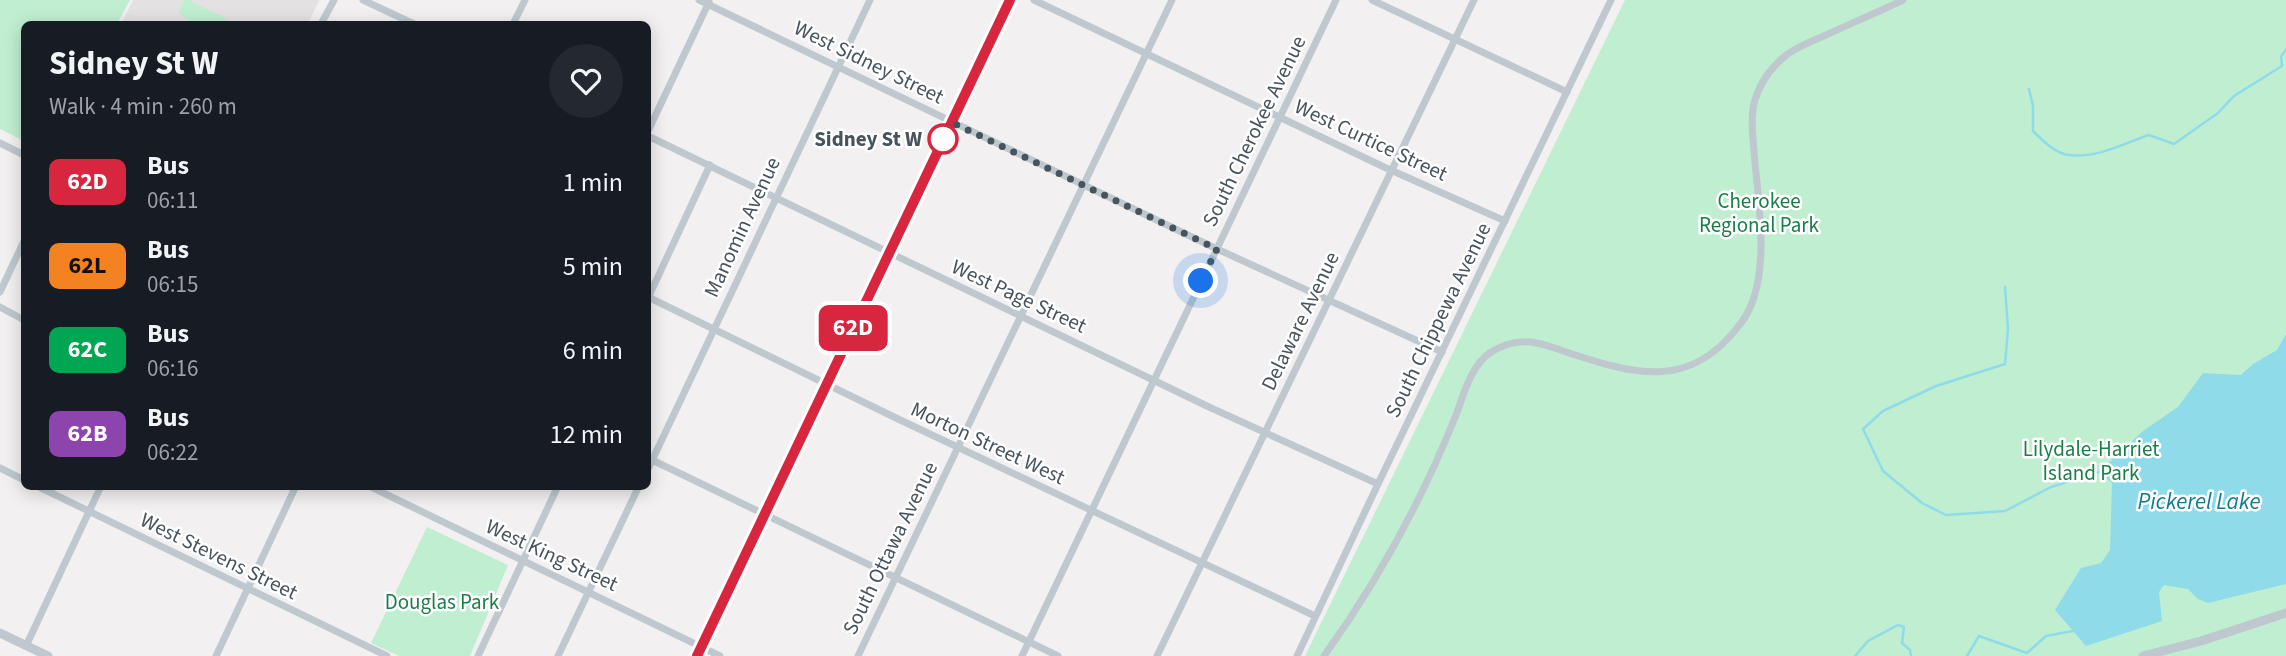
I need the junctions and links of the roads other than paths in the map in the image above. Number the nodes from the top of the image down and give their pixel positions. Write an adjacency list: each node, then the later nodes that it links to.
1 (334, 0): 15 (street)
2 (363, 0): 16 (street)
3 (525, 0): 17 (street)
4 (699, 0): 14 (street, West Sidney Street)
5 (870, 0): 20 (street, Manomin Avenue)
6 (1010, 0): 23 (main road)
7 (1034, 0): 19 (street, West Curtice Street)
8 (1172, 0): 19 (street, South Ottawa Avenue)
9 (1336, 0): 22 (street, South Cherokee Avenue)
10 (1372, 0): 18 (street)
11 (1474, 0): 18 (street, Delaware Avenue)
12 (1611, 0): 21 (street, South Chippewa Avenue)
13 (1903, 0): 85 (street)
14 (709, 2): 20 (street, West Sidney Street); 24 (street)
15 (323, 21)
16 (408, 21)
17 (514, 21)
18 (1455, 40): 21 (street); 29 (street, Delaware Avenue)
19 (1146, 53): 22 (street, West Curtice Street); 30 (street, South Ottawa Avenue)
20 (838, 67): 23 (street, West Sidney Street); 31 (street, Manomin Avenue)
21 (1567, 92): 32 (street, South Chippewa Avenue)
22 (1279, 117): 29 (street, West Curtice Street); 34 (street, South Cherokee Avenue)
23 (951, 122): 30 (street, West Sidney Street); 35 (main road)
24 (651, 127)
25 (651, 135): 28 (street, West Page Street)
26 (0, 143): 27 (street)
27 (21, 154)
28 (710, 165): 31 (street, West Page Street); 36 (street)
29 (1392, 170): 32 (street, West Curtice Street); 39 (street, Delaware Avenue)
30 (1084, 184): 34 (street, West Sidney Street); 41 (street, South Ottawa Avenue)
31 (776, 197): 35 (street, West Page Street); 43 (street, Manomin Avenue)
32 (1505, 221): 44 (street, South Chippewa Avenue)
33 (21, 247): 37 (street)
34 (1217, 249): 39 (street, West Sidney Street); 45 (street, South Cherokee Avenue)
35 (889, 253): 41 (street, West Page Street); 46 (main road)
36 (651, 291)
37 (0, 292)
38 (651, 298): 43 (street, Morton Street West)
39 (1328, 302): 44 (street, West Sidney Street); 47 (street, Delaware Avenue)
40 (0, 307): 42 (street)
41 (1021, 316): 45 (street, West Page Street); 48 (street, South Ottawa Avenue)
42 (21, 318)
43 (713, 329): 46 (street, Morton Street West); 49 (street, Manomin Avenue)
44 (1442, 352): 53 (street, South Chippewa Avenue)
45 (1153, 379): 47 (street, West Page Street); 60 (street, South Cherokee Avenue)
46 (826, 384): 48 (street, Morton Street West); 62 (main road)
47 (1266, 433): 53 (street, West Page Street); 64 (street, Delaware Avenue)
48 (958, 446): 60 (street, Morton Street West); 65 (street, South Ottawa Avenue)
49 (651, 457)
50 (651, 459): 62 (street)
51 (0, 468): 52 (street)
52 (21, 478)
53 (1378, 484): 69 (street, South Chippewa Avenue)
54 (45, 490): 61 (street, West Stevens Street)
55 (99, 490): 61 (street)
56 (294, 490): 66 (street)
57 (377, 490): 63 (street, West King Street)
58 (556, 490): 63 (street)
59 (637, 490): 67 (street)
60 (1091, 511): 64 (street, Morton Street West); 71 (street, South Cherokee Avenue)
61 (89, 512): 66 (street, West Stevens Street); 72 (street)
62 (764, 514): 65 (street); 73 (main road)
63 (523, 560): 67 (street, West King Street); 77 (street)
64 (1201, 564): 69 (street, Morton Street West); 83 (street, Delaware Avenue)
65 (895, 578): 71 (street); 80 (street, South Ottawa Avenue)
66 (247, 589): 75 (street); 76 (street, West Stevens Street)
67 (590, 592): 73 (street, West King Street); 78 (street)
68 (2286, 613): 86 (street)
69 (1315, 616): 84 (street, South Chippewa Avenue)
70 (0, 633): 72 (street)
71 (1029, 641): 81 (street, South Cherokee Avenue); 82 (street)
72 (26, 646): 74 (street)
73 (699, 651): 79 (street, West King Street)
74 (48, 656)
75 (216, 656)
76 (387, 656)
77 (478, 656)
78 (558, 656)
79 (720, 656)
80 (858, 656)
81 (1022, 656)
82 (1059, 656)
83 (1157, 656)
84 (1297, 656)
85 (1324, 656)
86 (2143, 656)

